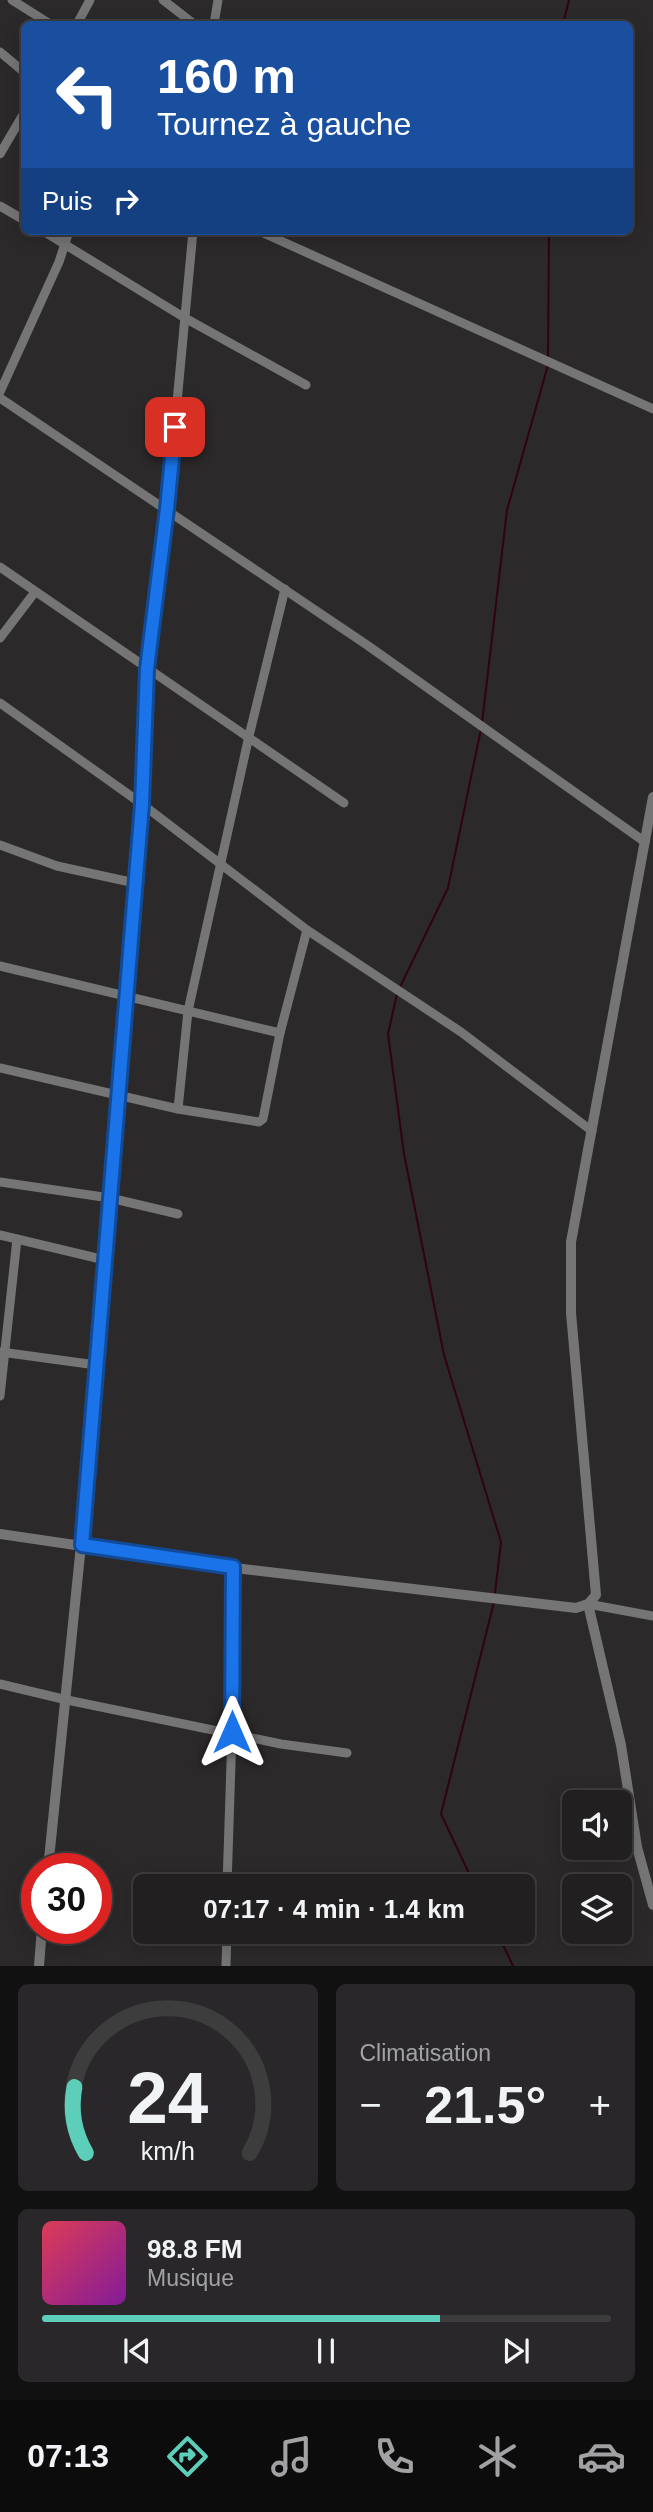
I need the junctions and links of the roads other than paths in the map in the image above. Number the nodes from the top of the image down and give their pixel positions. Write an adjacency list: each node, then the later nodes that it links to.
1 (12, 0): 5 (street)
2 (90, 0): 6 (street)
3 (163, 0): 7 (street)
4 (218, 0): 8 (street)
5 (45, 21)
6 (80, 21)
7 (190, 21)
8 (214, 21)
9 (0, 53): 10 (street)
10 (21, 70)
11 (21, 118): 12 (street)
12 (0, 153)
13 (0, 206): 14 (street)
14 (21, 218)
15 (50, 235): 19 (street)
16 (67, 235): 19 (street)
17 (193, 235): 20 (street)
18 (268, 235): 24 (street)
19 (64, 243): 20 (street); 22 (street)
20 (185, 318): 21 (street); 25 (street)
21 (306, 385)
22 (0, 392)
23 (0, 398): 25 (street)
24 (653, 409)
25 (167, 509): 27 (street); 30 (street)
26 (0, 567): 28 (street)
27 (285, 589): 32 (street); 36 (street)
28 (36, 592): 29 (street); 30 (street)
29 (0, 638)
30 (147, 669): 32 (street); 35 (street)
31 (0, 703): 35 (street)
32 (248, 736): 34 (street); 38 (street)
33 (653, 797): 36 (street)
34 (344, 803)
35 (142, 804): 38 (street); 39 (street)
36 (645, 842): 48 (street)
37 (0, 845): 39 (street)
38 (220, 865): 40 (street); 43 (street)
39 (135, 883): 42 (street)
40 (307, 930): 44 (street); 48 (street)
41 (0, 966): 42 (street)
42 (126, 997): 43 (street); 46 (street)
43 (188, 1011): 44 (street); 47 (street)
44 (279, 1033): 47 (street)
45 (0, 1068): 46 (street)
46 (118, 1096): 47 (street); 50 (street)
47 (178, 1109)
48 (592, 1131): 61 (street)
49 (0, 1182): 50 (street)
50 (110, 1198): 51 (street); 54 (street)
51 (178, 1214)
52 (0, 1235): 53 (street)
53 (17, 1239): 54 (street); 55 (street)
54 (105, 1260): 56 (street)
55 (3, 1353): 56 (street); 57 (street)
56 (96, 1364): 59 (street)
57 (0, 1396)
58 (0, 1534): 59 (street)
59 (82, 1545): 60 (street); 64 (street)
60 (233, 1567): 61 (street); 65 (street)
61 (588, 1604): 62 (street); 69 (street)
62 (653, 1616)
63 (0, 1684): 64 (street)
64 (67, 1700): 65 (street); 67 (street)
65 (232, 1732): 66 (street); 68 (street)
66 (347, 1753)
67 (50, 1853)
68 (227, 1874)
69 (653, 1905)
70 (41, 1944): 72 (street)
71 (227, 1944): 73 (street)
72 (39, 1966)
73 (226, 1966)

